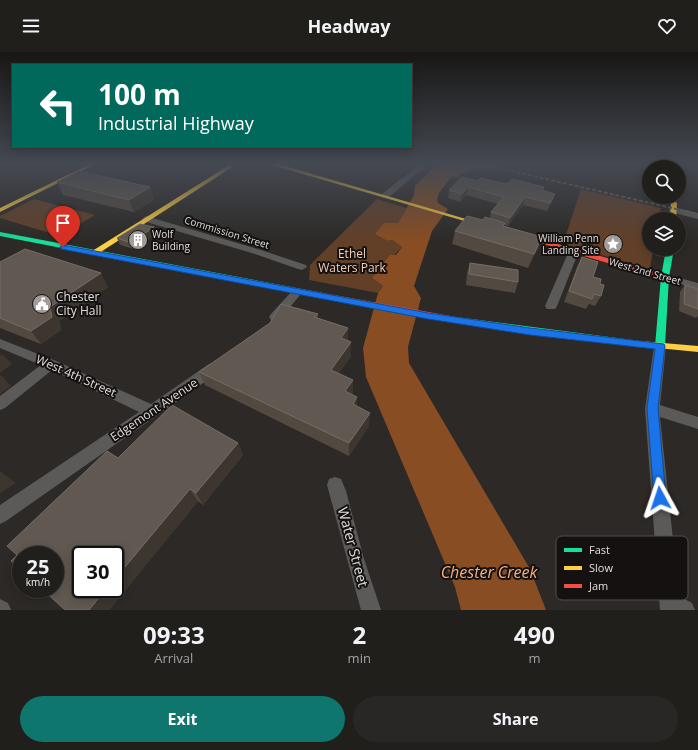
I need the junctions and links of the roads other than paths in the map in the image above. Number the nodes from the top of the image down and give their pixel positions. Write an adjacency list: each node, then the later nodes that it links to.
1 (40, 190): 6 (street)
2 (193, 190): 9 (street)
3 (364, 190): 5 (street, West 2nd Street)
4 (392, 190): 5 (street)
5 (385, 196): 11 (street, West 2nd Street)
6 (0, 210)
7 (673, 211): 8 (street)
8 (698, 216)
9 (146, 220): 12 (street); 14 (street, Commission Street)
10 (0, 234): 12 (street)
11 (574, 251): 15 (street, West 2nd Street); 18 (street)
12 (93, 253): 17 (street)
13 (669, 256): 15 (street)
14 (302, 267)
15 (665, 277): 16 (street, West 2nd Street); 21 (street)
16 (698, 286)
17 (297, 292): 19 (street); 21 (street)
18 (551, 306)
19 (268, 325)
20 (0, 343): 24 (street, West 4th Street)
21 (660, 346): 22 (street); 26 (street)
22 (698, 348)
23 (222, 363): 27 (street, Edgemont Avenue)
24 (51, 364): 25 (street); 27 (street, West 4th Street)
25 (0, 404)
26 (652, 408): 28 (street); 31 (street)
27 (152, 411): 30 (street, Edgemont Avenue)
28 (698, 423)
29 (335, 485): 32 (street, Water Street)
30 (0, 515)
31 (666, 536)
32 (371, 610)

